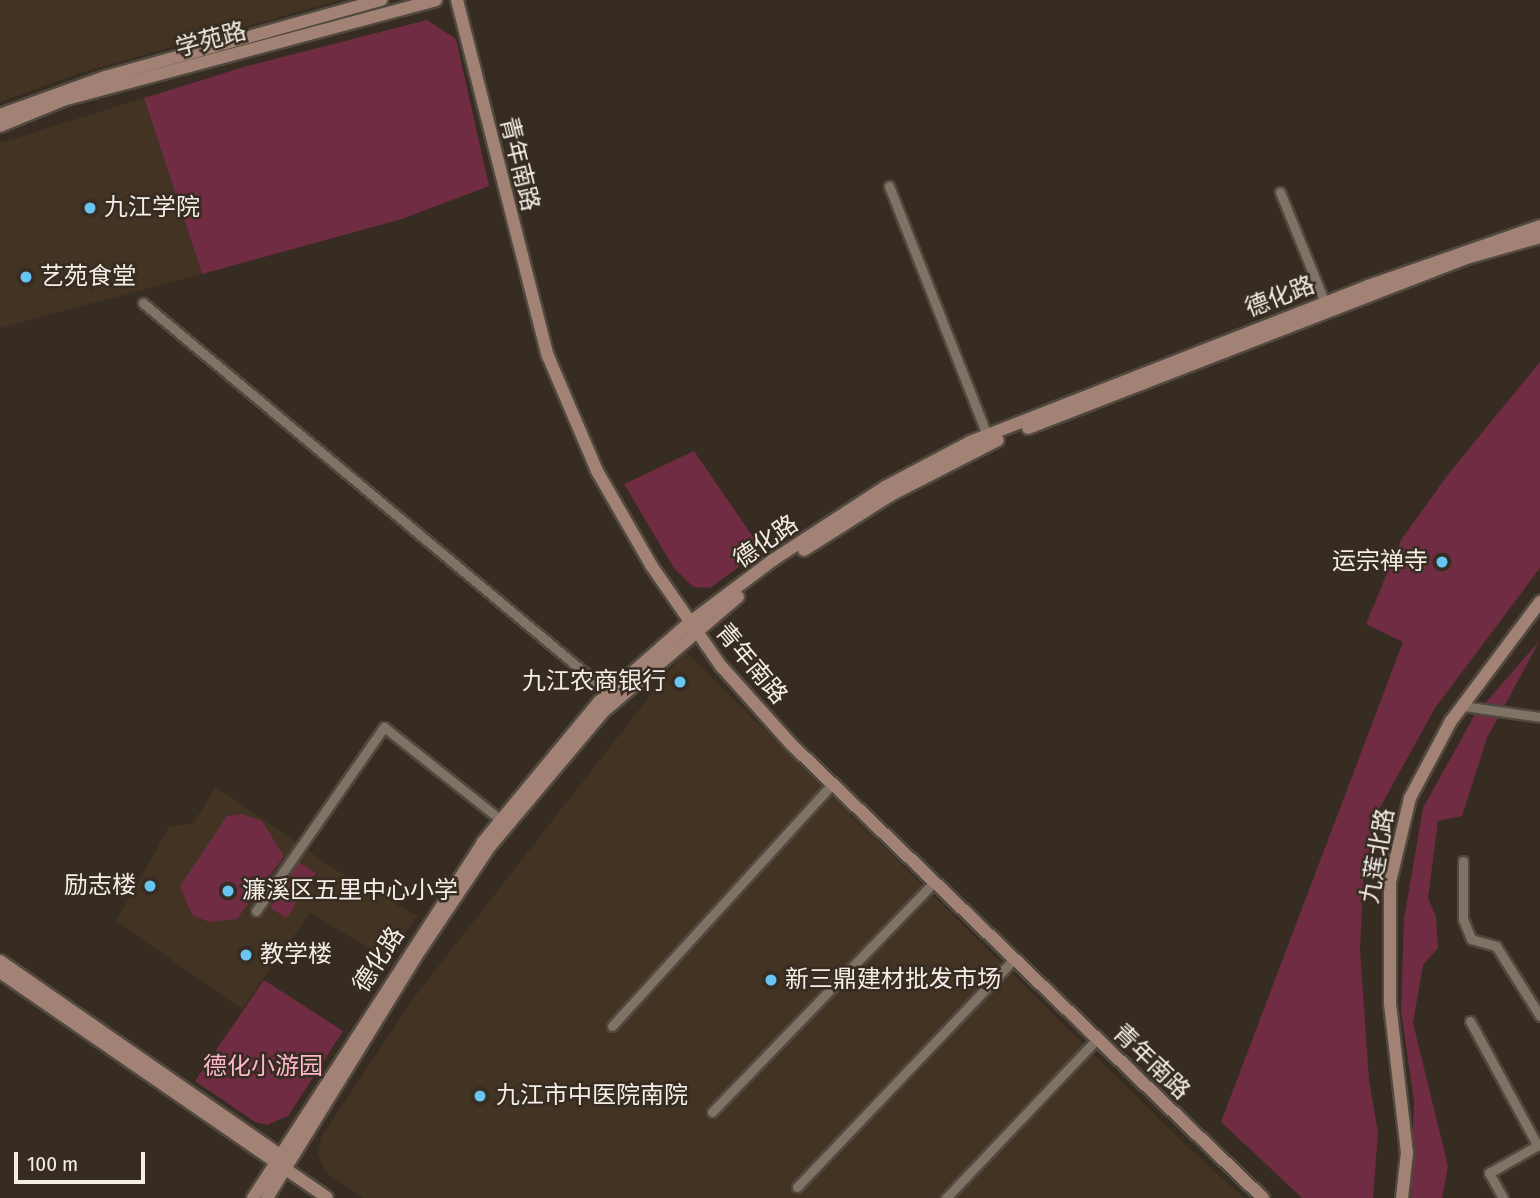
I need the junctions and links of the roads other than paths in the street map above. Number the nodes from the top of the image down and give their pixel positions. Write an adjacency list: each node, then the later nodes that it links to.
1 (381, 0): 4 (main road, 学苑路)
2 (436, 0): 5 (main road, 学苑路)
3 (457, 0): 14 (main road, 青年南路)
4 (0, 115)
5 (0, 126)
6 (889, 186): 12 (street)
7 (1280, 192): 11 (street)
8 (1540, 226): 11 (main road, 德化路)
9 (1540, 237): 14 (main road, 德化路)
10 (143, 303): 15 (street)
11 (1325, 303): 12 (main road, 德化路)
12 (987, 435): 14 (main road, 德化路)
13 (1540, 602): 16 (main road, 九莲北路)
14 (692, 626): 15 (main road, 德化路); 18 (main road, 青年南路); 32 (main road, 德化路)
15 (609, 693): 19 (main road, 德化路)
16 (1463, 706): 17 (street); 39 (main road, 九莲北路)
17 (1540, 717)
18 (832, 784): 21 (main road, 青年南路); 28 (street)
19 (501, 820): 22 (street); 32 (main road, 德化路)
20 (1463, 861): 26 (street)
21 (933, 882): 23 (main road, 青年南路); 30 (street)
22 (257, 911)
23 (1014, 959): 29 (main road, 青年南路); 33 (street)
24 (0, 961): 32 (main road)
25 (0, 972): 32 (main road)
26 (1540, 1016)
27 (1470, 1021): 31 (street)
28 (612, 1026)
29 (1097, 1039): 37 (street); 38 (main road, 青年南路)
30 (712, 1112)
31 (1539, 1145): 40 (street)
32 (283, 1162): 34 (main road, 德化路); 35 (main road, 德化路); 36 (main road)
33 (797, 1187)
34 (253, 1198)
35 (267, 1198)
36 (327, 1198)
37 (946, 1198)
38 (1263, 1198)
39 (1402, 1198)
40 (1503, 1198)

